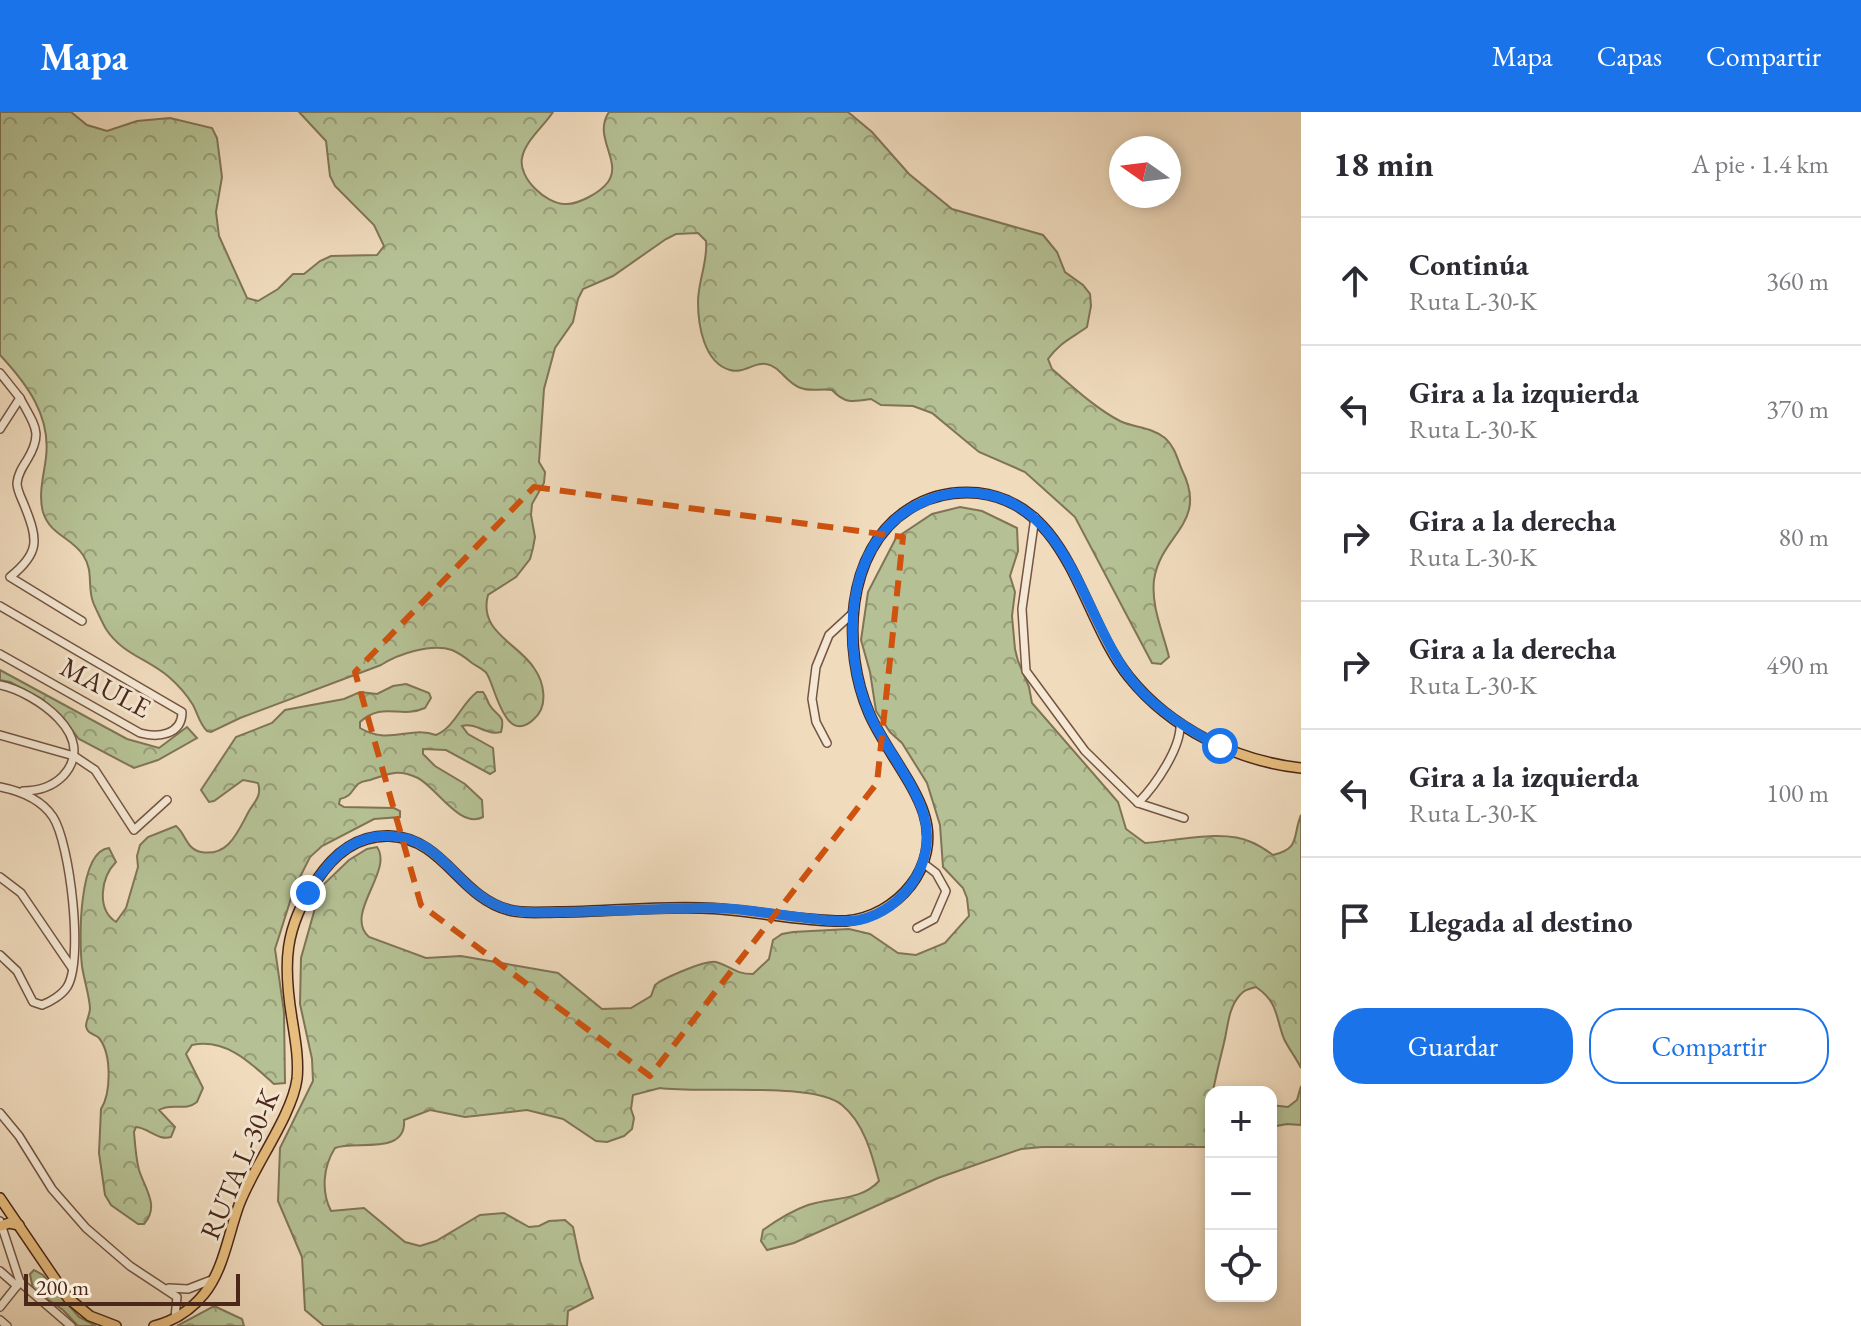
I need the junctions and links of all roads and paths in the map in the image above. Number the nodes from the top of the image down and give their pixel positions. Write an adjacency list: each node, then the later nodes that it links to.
1 (0, 373): 2 (street)
2 (20, 398): 3 (street); 7 (street)
3 (1, 425)
4 (1035, 517): 6 (main road); 10 (main road); 18 (street)
5 (0, 606): 8 (street, MAULE)
6 (854, 612): 12 (street); 20 (main road)
7 (82, 621)
8 (0, 654)
9 (0, 685): 13 (street)
10 (1180, 723): 14 (main road); 18 (street)
11 (0, 735): 13 (street)
12 (827, 743)
13 (74, 756): 16 (street); 17 (street)
14 (1301, 768)
15 (0, 787): 16 (street)
16 (17, 790): 24 (street)
17 (167, 800)
18 (1138, 803): 19 (street)
19 (1184, 818)
20 (923, 863): 22 (street); 30 (main road, RUTA L-30-K)
21 (0, 877): 24 (street)
22 (917, 928)
23 (0, 955): 24 (street)
24 (72, 968)
25 (0, 1113): 32 (street)
26 (2, 1202): 27 (street); 28 (main road)
27 (0, 1222): 28 (main road); 31 (street)
28 (19, 1225): 38 (main road)
29 (0, 1271): 31 (street)
30 (214, 1279): 32 (street); 34 (main road)
31 (19, 1284): 33 (street); 37 (street)
32 (162, 1287): 34 (street)
33 (0, 1307)
34 (175, 1318): 39 (main road)
35 (0, 1320): 36 (street)
36 (7, 1326)
37 (71, 1326)
38 (116, 1326)
39 (154, 1326)

